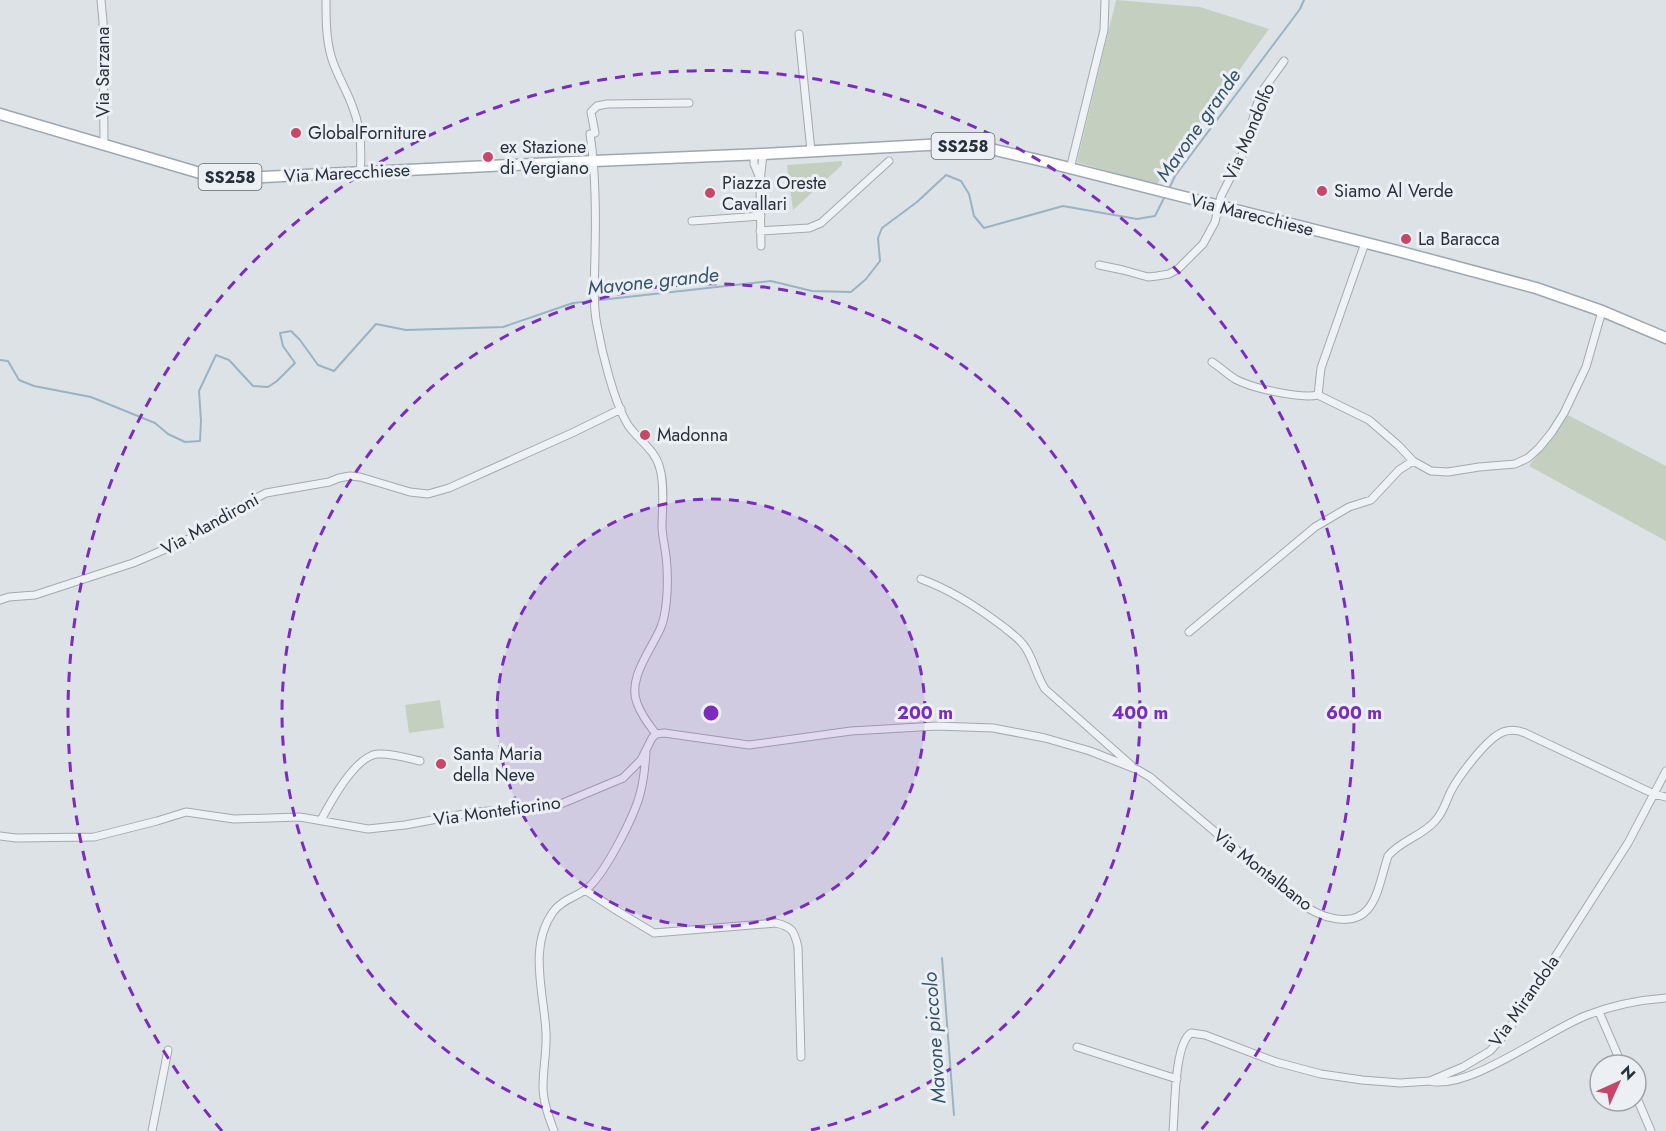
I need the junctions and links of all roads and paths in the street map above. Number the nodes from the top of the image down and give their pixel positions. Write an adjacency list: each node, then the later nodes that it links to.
1 (101, 0): 8 (street, Via Sarzana)
2 (326, 0): 14 (street)
3 (1105, 0): 13 (street)
4 (799, 34): 9 (street)
5 (1284, 61): 15 (street, Via Mondolfo)
6 (689, 103): 11 (street)
7 (0, 114): 8 (main road, Via Marecchiese / SS258)
8 (104, 143): 14 (main road, Via Marecchiese / SS258)
9 (811, 152): 10 (main road, Via Marecchiese / SS258); 13 (main road, Via Marecchiese / SS258)
10 (759, 155): 11 (main road, Via Marecchiese / SS258); 16 (street)
11 (594, 161): 14 (main road, Via Marecchiese / SS258); 26 (street)
12 (889, 161): 18 (street)
13 (1070, 169): 15 (main road, Via Marecchiese / SS258)
14 (360, 172)
15 (1219, 206): 19 (main road, Via Marecchiese / SS258); 21 (street, Via Mondolfo)
16 (761, 216): 17 (street); 18 (street)
17 (692, 221)
18 (760, 231): 20 (street)
19 (1365, 243): 22 (main road, Via Marecchiese / SS258); 25 (street)
20 (761, 246)
21 (1100, 265)
22 (1602, 311): 23 (main road, Via Marecchiese / SS258); 27 (street)
23 (1666, 338)
24 (1212, 362): 25 (street)
25 (1318, 395): 27 (street)
26 (621, 409): 29 (street, Via Mandironi); 31 (street)
27 (1413, 461): 30 (street)
28 (921, 579): 34 (street, Via Montalbano)
29 (0, 600)
30 (1189, 633)
31 (656, 734): 32 (street, Via Montefiorino); 34 (street, Via Montalbano)
32 (646, 750): 38 (street, Via Montefiorino); 40 (street)
33 (420, 761): 38 (street)
34 (1138, 770): 36 (street, Via Montalbano)
35 (1666, 771): 36 (street, Via Mirandola)
36 (1654, 794): 37 (street); 48 (street, Via Mirandola)
37 (1666, 797)
38 (321, 820): 39 (street, Via Montefiorino)
39 (0, 836)
40 (585, 890): 46 (street); 51 (street)
41 (1666, 998): 42 (street)
42 (1599, 1012): 45 (street); 48 (street)
43 (1077, 1047): 47 (street)
44 (168, 1050): 50 (street)
45 (1617, 1053)
46 (801, 1057)
47 (1177, 1079): 48 (street, Via Mirandola); 52 (street, Via Mirandola)
48 (1430, 1081)
49 (1644, 1113): 53 (street)
50 (152, 1131)
51 (554, 1131)
52 (1173, 1131)
53 (1652, 1131)

